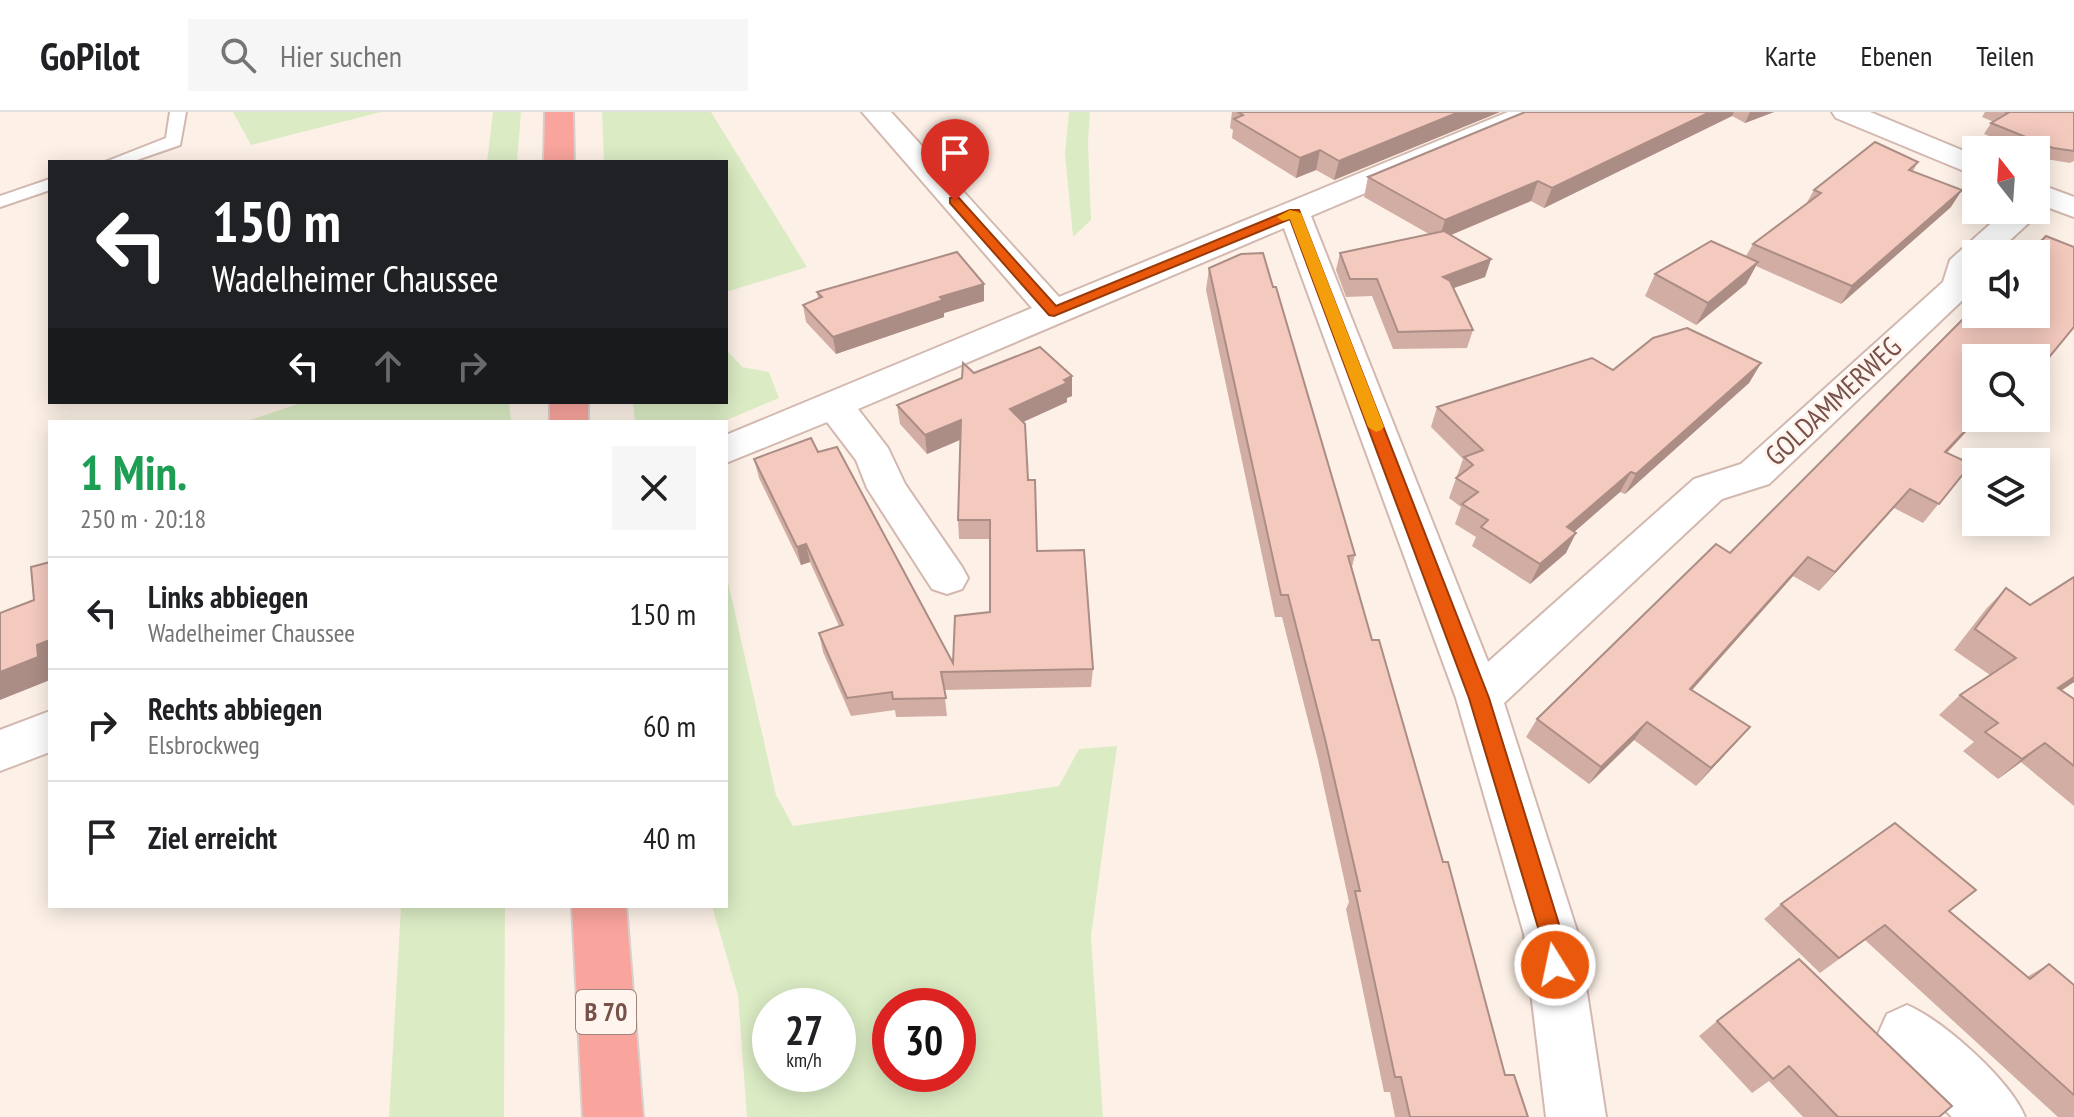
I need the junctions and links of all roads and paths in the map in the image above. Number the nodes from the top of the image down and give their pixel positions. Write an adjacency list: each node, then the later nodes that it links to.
1 (178, 112): 6 (lane)
2 (559, 112): 7 (highway)
3 (876, 112): 15 (street)
4 (1532, 112): 13 (street)
5 (1846, 112): 8 (street)
6 (120, 160)
7 (559, 160)
8 (1962, 161)
9 (48, 185): 10 (lane)
10 (0, 202)
11 (2050, 203): 12 (street)
12 (2074, 208)
13 (1294, 213): 15 (street); 19 (street)
14 (2008, 224): 19 (street, GOLDAMMERWEG)
15 (1054, 312): 16 (street)
16 (833, 403): 17 (street); 18 (street)
17 (728, 449)
18 (947, 578)
19 (1479, 698): 25 (street)
20 (48, 732): 21 (street)
21 (0, 751)
22 (599, 908): 24 (highway, B 70)
23 (1907, 1034): 26 (street)
24 (613, 1117)
25 (1576, 1117)
26 (1995, 1117)

